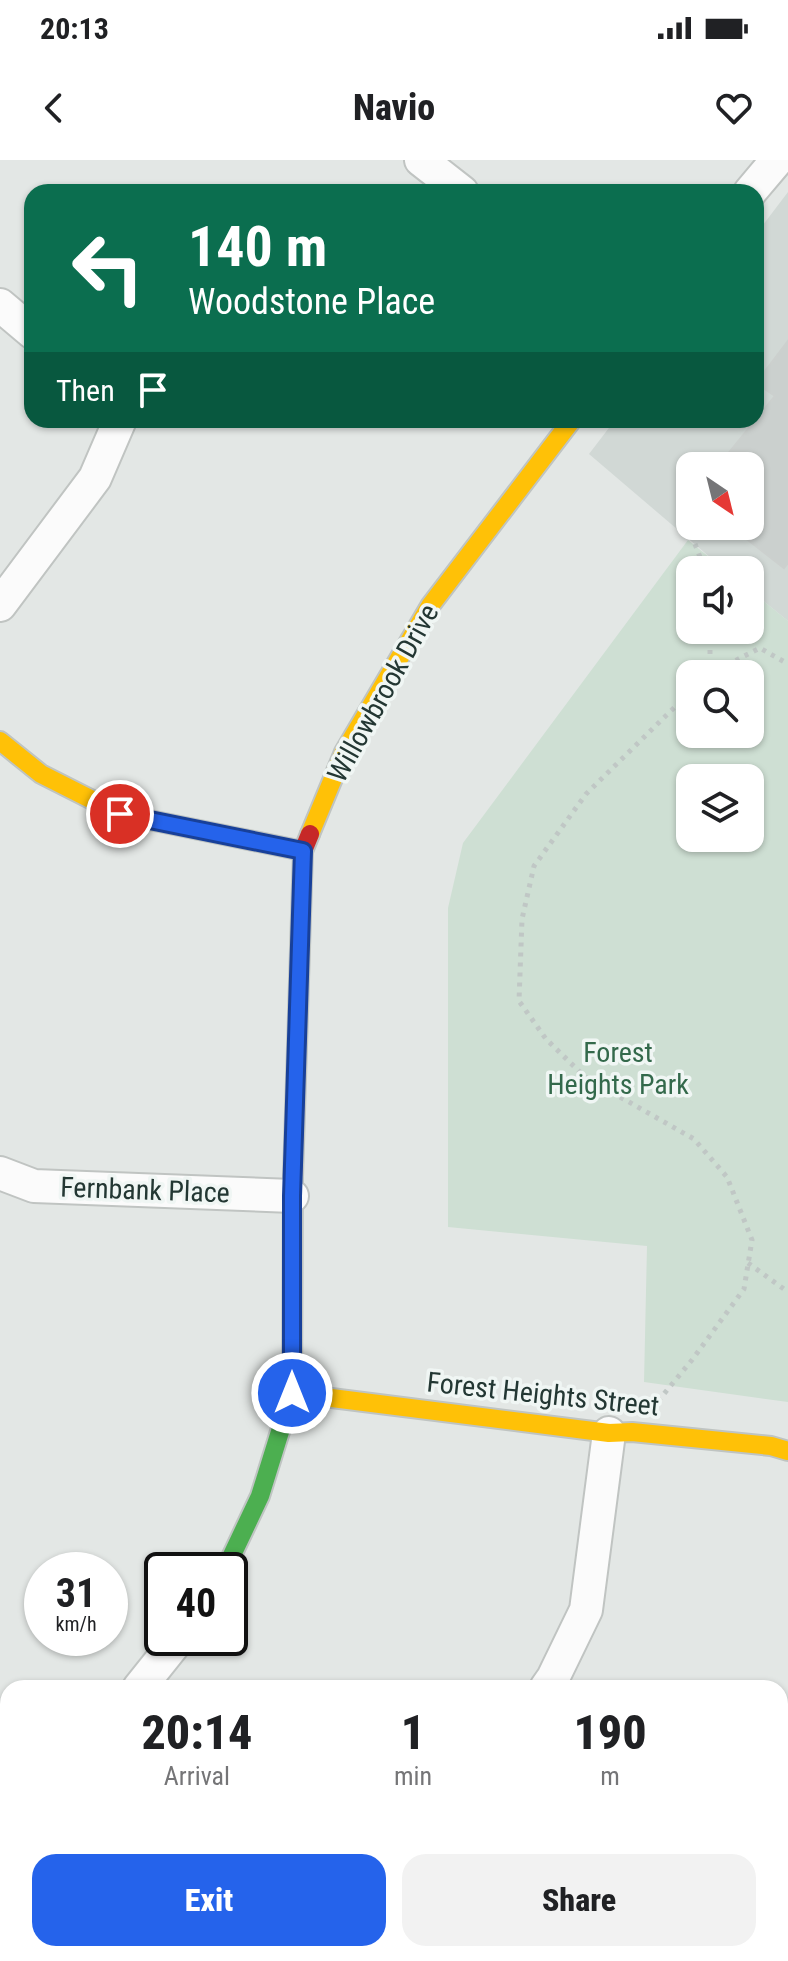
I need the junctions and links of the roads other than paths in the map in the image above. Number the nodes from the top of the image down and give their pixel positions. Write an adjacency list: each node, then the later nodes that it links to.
1 (421, 160): 3 (street)
2 (777, 160): 4 (street)
3 (452, 184)
4 (757, 184)
5 (0, 305): 6 (street)
6 (24, 325)
7 (117, 428): 9 (street)
8 (566, 428): 11 (street, Willowbrook Drive)
9 (0, 605)
10 (0, 741): 11 (street)
11 (303, 851): 13 (street, Willowbrook Drive)
12 (0, 1173): 13 (street, Fernbank Place)
13 (292, 1196): 14 (street, Willowbrook Drive)
14 (292, 1393): 15 (street, Forest Heights Street); 17 (street, Willowbrook Drive)
15 (620, 1432): 16 (street, Forest Heights Street); 20 (street)
16 (788, 1451)
17 (234, 1552)
18 (165, 1656): 19 (street)
19 (145, 1680)
20 (552, 1680)

